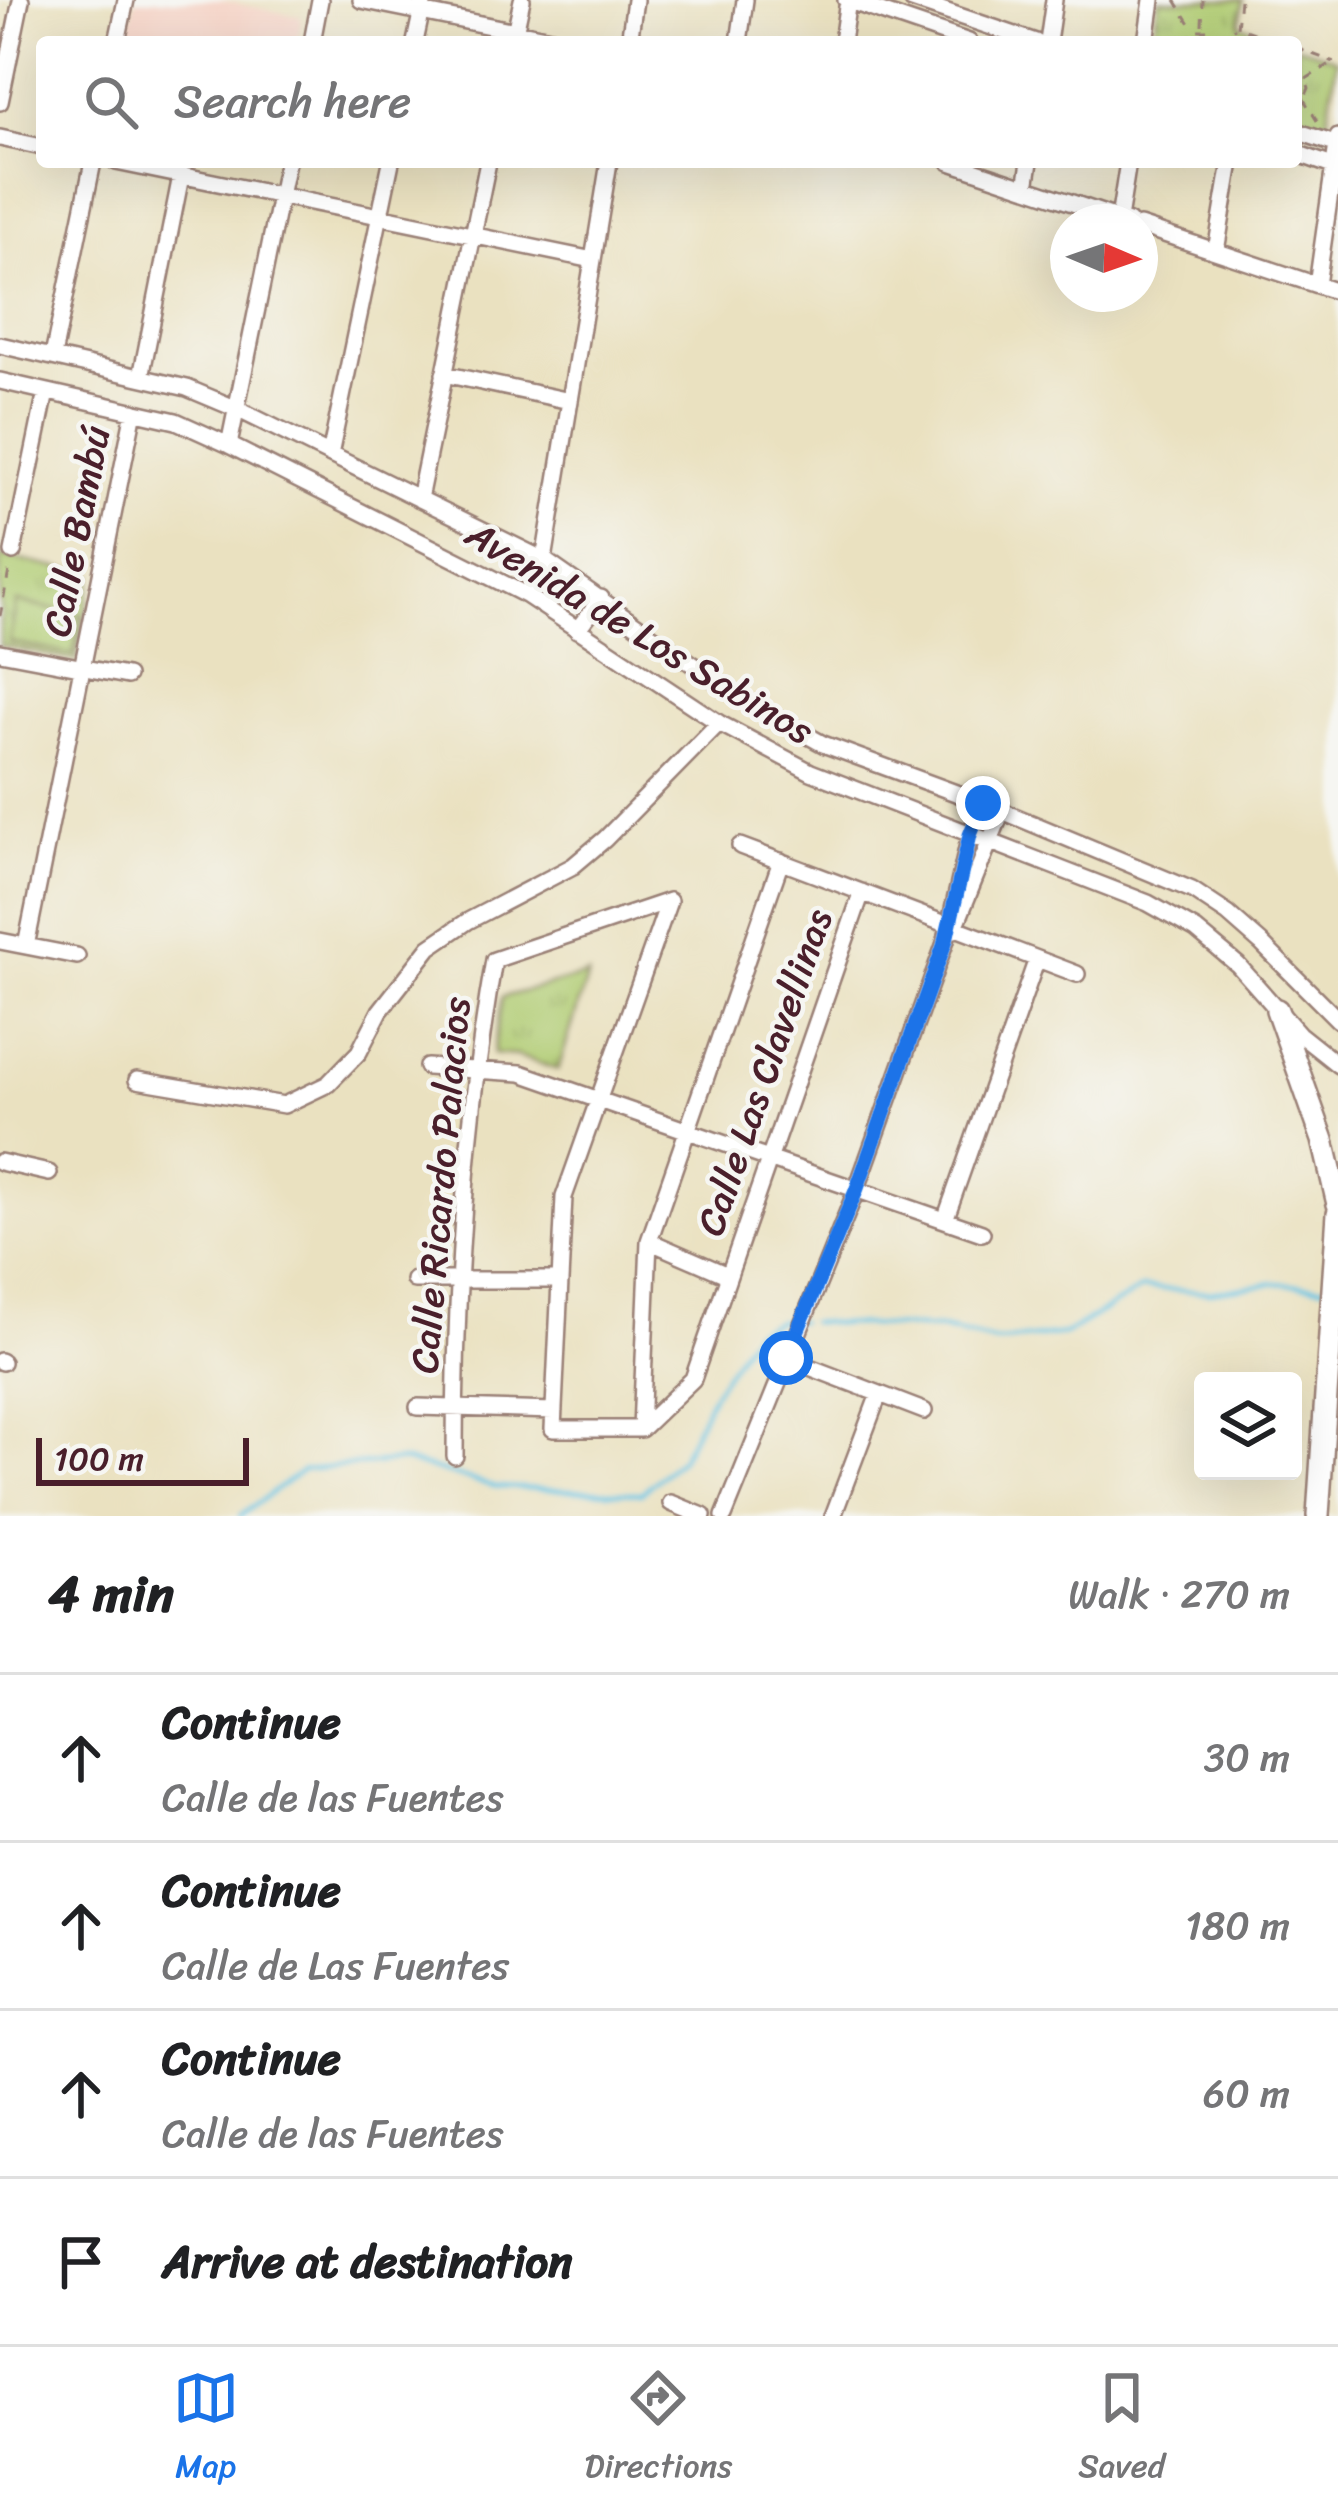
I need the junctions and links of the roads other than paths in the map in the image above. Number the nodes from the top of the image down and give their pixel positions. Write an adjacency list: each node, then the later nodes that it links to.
1 (21, 0): 27 (street)
2 (126, 0): 14 (street)
3 (320, 0): 15 (street)
4 (361, 0): 12 (street)
5 (522, 0): 18 (street)
6 (634, 0): 19 (street)
7 (745, 0): 20 (street)
8 (847, 0): 21 (street); 22 (street)
9 (912, 0): 13 (street)
10 (1054, 0): 25 (street)
11 (1152, 0): 26 (street)
12 (423, 6): 16 (street); 17 (street)
13 (948, 6): 23 (street); 24 (street)
14 (118, 36)
15 (313, 36)
16 (417, 36)
17 (511, 36)
18 (514, 36)
19 (630, 36)
20 (740, 36)
21 (843, 36)
22 (939, 36)
23 (944, 36)
24 (1021, 36)
25 (1049, 36)
26 (1146, 36)
27 (0, 102)
28 (1302, 132): 30 (street)
29 (0, 138): 31 (street)
30 (1334, 140): 33 (street)
31 (36, 146)
32 (1302, 155): 33 (street)
33 (1336, 167): 54 (street)
34 (92, 168): 57 (street)
35 (144, 168): 44 (street)
36 (286, 168): 46 (street)
37 (390, 168): 49 (street)
38 (487, 168): 51 (street)
39 (609, 168): 53 (street)
40 (968, 168): 45 (street)
41 (1029, 168): 45 (street)
42 (1128, 168): 48 (street)
43 (1230, 168): 52 (street)
44 (181, 176): 46 (street); 59 (street)
45 (1026, 187): 47 (street)
46 (280, 196): 49 (street); 63 (street)
47 (1076, 204)
48 (1125, 204)
49 (380, 216): 51 (street); 66 (street)
50 (1158, 232): 52 (street)
51 (473, 236): 53 (street); 58 (street)
52 (1216, 251): 54 (street)
53 (593, 260): 62 (street)
54 (1317, 285): 55 (street)
55 (1338, 292)
56 (0, 345): 57 (street, Avenida de Los Sabinos)
57 (53, 356): 59 (street, Avenida de Los Sabinos)
58 (444, 374): 62 (street); 67 (street)
59 (141, 376): 63 (street, Avenida de Los Sabinos)
60 (0, 381): 61 (street, Avenida de Los Sabinos)
61 (46, 392): 64 (street, Avenida de Los Sabinos); 68 (street)
62 (570, 401): 69 (street)
63 (237, 409): 65 (street); 66 (street, Avenida de Los Sabinos)
64 (134, 411): 65 (street, Avenida de Los Sabinos); 74 (street, Calle Bambú)
65 (229, 445): 70 (street, Avenida de Los Sabinos)
66 (330, 455): 67 (street, Avenida de Los Sabinos)
67 (418, 499): 69 (street, Avenida de Los Sabinos)
68 (13, 552)
69 (544, 560): 70 (street); 71 (street, Avenida de Los Sabinos)
70 (526, 595): 72 (street, Avenida de Los Sabinos)
71 (602, 598): 72 (street); 77 (street, Avenida de Los Sabinos)
72 (578, 630): 76 (street, Avenida de Los Sabinos)
73 (0, 652): 74 (street)
74 (82, 668): 75 (street); 86 (street, Calle Bambú)
75 (127, 676)
76 (719, 723): 79 (street, Avenida de Los Sabinos); 95 (street)
77 (983, 803): 78 (street, Avenida de Los Sabinos); 79 (street)
78 (1002, 811): 80 (street); 91 (street, Avenida de Los Sabinos)
79 (970, 835): 80 (street, Avenida de Los Sabinos); 84 (street)
80 (990, 842): 84 (street); 90 (street, Avenida de Los Sabinos)
81 (740, 846): 82 (street)
82 (782, 861): 83 (street); 97 (street)
83 (862, 892): 84 (street); 98 (street, Calle Las Clavellinas)
84 (950, 931): 88 (street); 101 (street)
85 (0, 940): 86 (street)
86 (26, 946): 87 (street)
87 (77, 956)
88 (1037, 959): 89 (street); 104 (street)
89 (1077, 974)
90 (1276, 1010): 92 (street, Avenida de Los Sabinos); 102 (main road)
91 (1338, 1020)
92 (1338, 1065)
93 (427, 1067): 94 (street)
94 (474, 1070): 96 (street); 96 (street, Calle Ricardo Palacios); 109 (street, Calle Ricardo Palacios)
95 (137, 1080)
96 (598, 1098): 97 (street); 110 (street)
97 (689, 1131): 98 (street); 106 (street)
98 (767, 1160): 101 (street); 107 (street, Calle Las Clavellinas)
99 (0, 1162): 100 (street)
100 (49, 1173)
101 (856, 1191): 104 (street); 111 (street)
102 (1338, 1204)
103 (1338, 1214): 123 (main road)
104 (945, 1220): 105 (street)
105 (982, 1233)
106 (649, 1241): 107 (street); 117 (street)
107 (727, 1275): 117 (street, Calle Las Clavellinas)
108 (414, 1280): 109 (street)
109 (458, 1280): 110 (street); 114 (street, Calle Ricardo Palacios)
110 (558, 1280): 115 (street)
111 (786, 1358): 112 (street); 121 (street)
112 (879, 1394): 116 (street); 122 (street)
113 (418, 1407): 114 (street)
114 (455, 1407): 115 (street); 118 (street, Calle Ricardo Palacios)
115 (554, 1411): 117 (street)
116 (924, 1411)
117 (641, 1430)
118 (455, 1456)
119 (671, 1504): 120 (street)
120 (703, 1516)
121 (724, 1516)
122 (833, 1516)
123 (1318, 1516)

